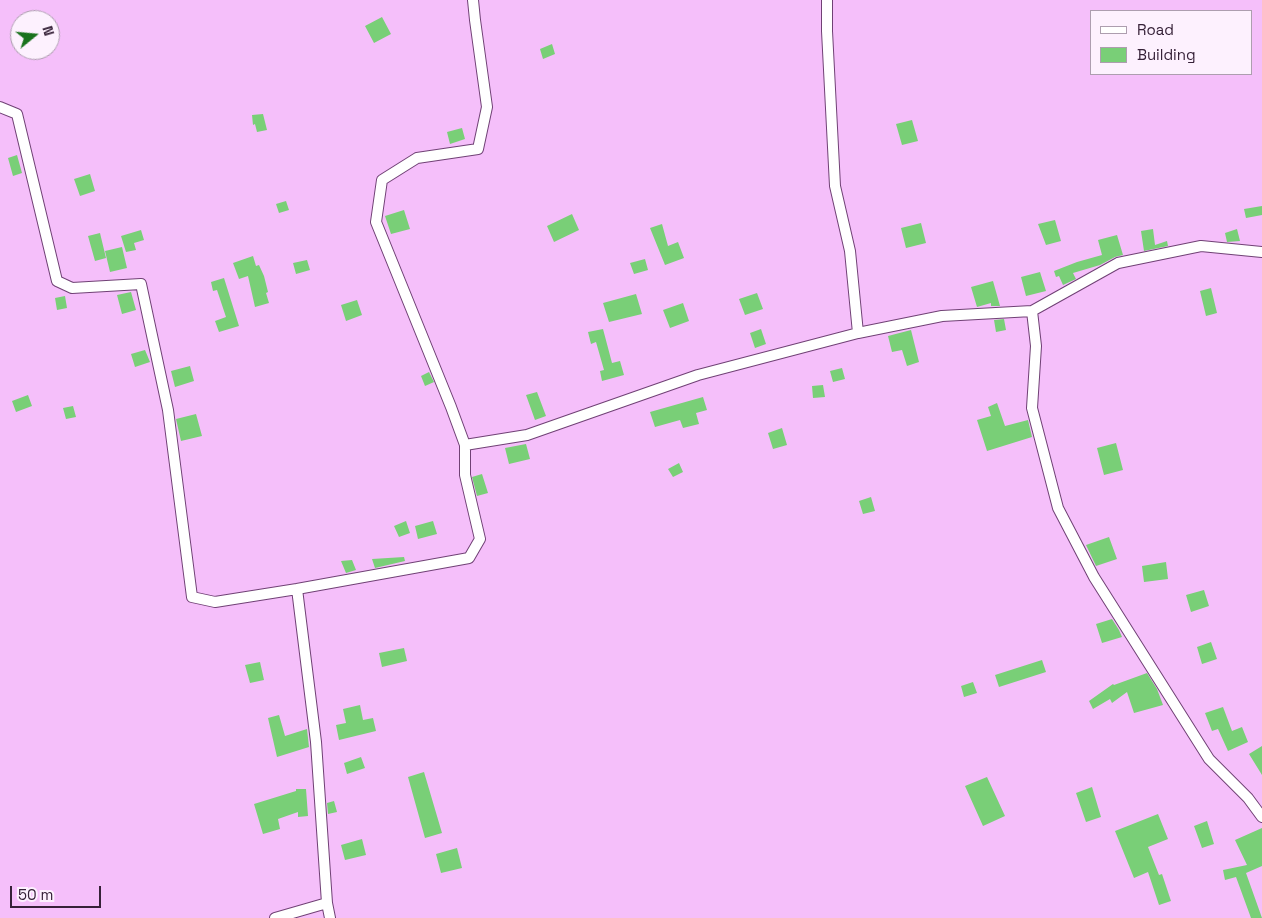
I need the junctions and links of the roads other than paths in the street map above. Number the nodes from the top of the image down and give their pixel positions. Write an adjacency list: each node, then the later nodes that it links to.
1 (473, 0): 7 (street)
2 (827, 0): 6 (street)
3 (0, 107): 8 (street)
4 (1262, 252): 5 (street)
5 (1032, 312): 6 (street); 9 (street)
6 (858, 333): 7 (street)
7 (464, 445): 8 (street)
8 (297, 589): 10 (street)
9 (1262, 817)
10 (327, 903): 11 (street); 12 (street)
11 (275, 918)
12 (330, 918)

